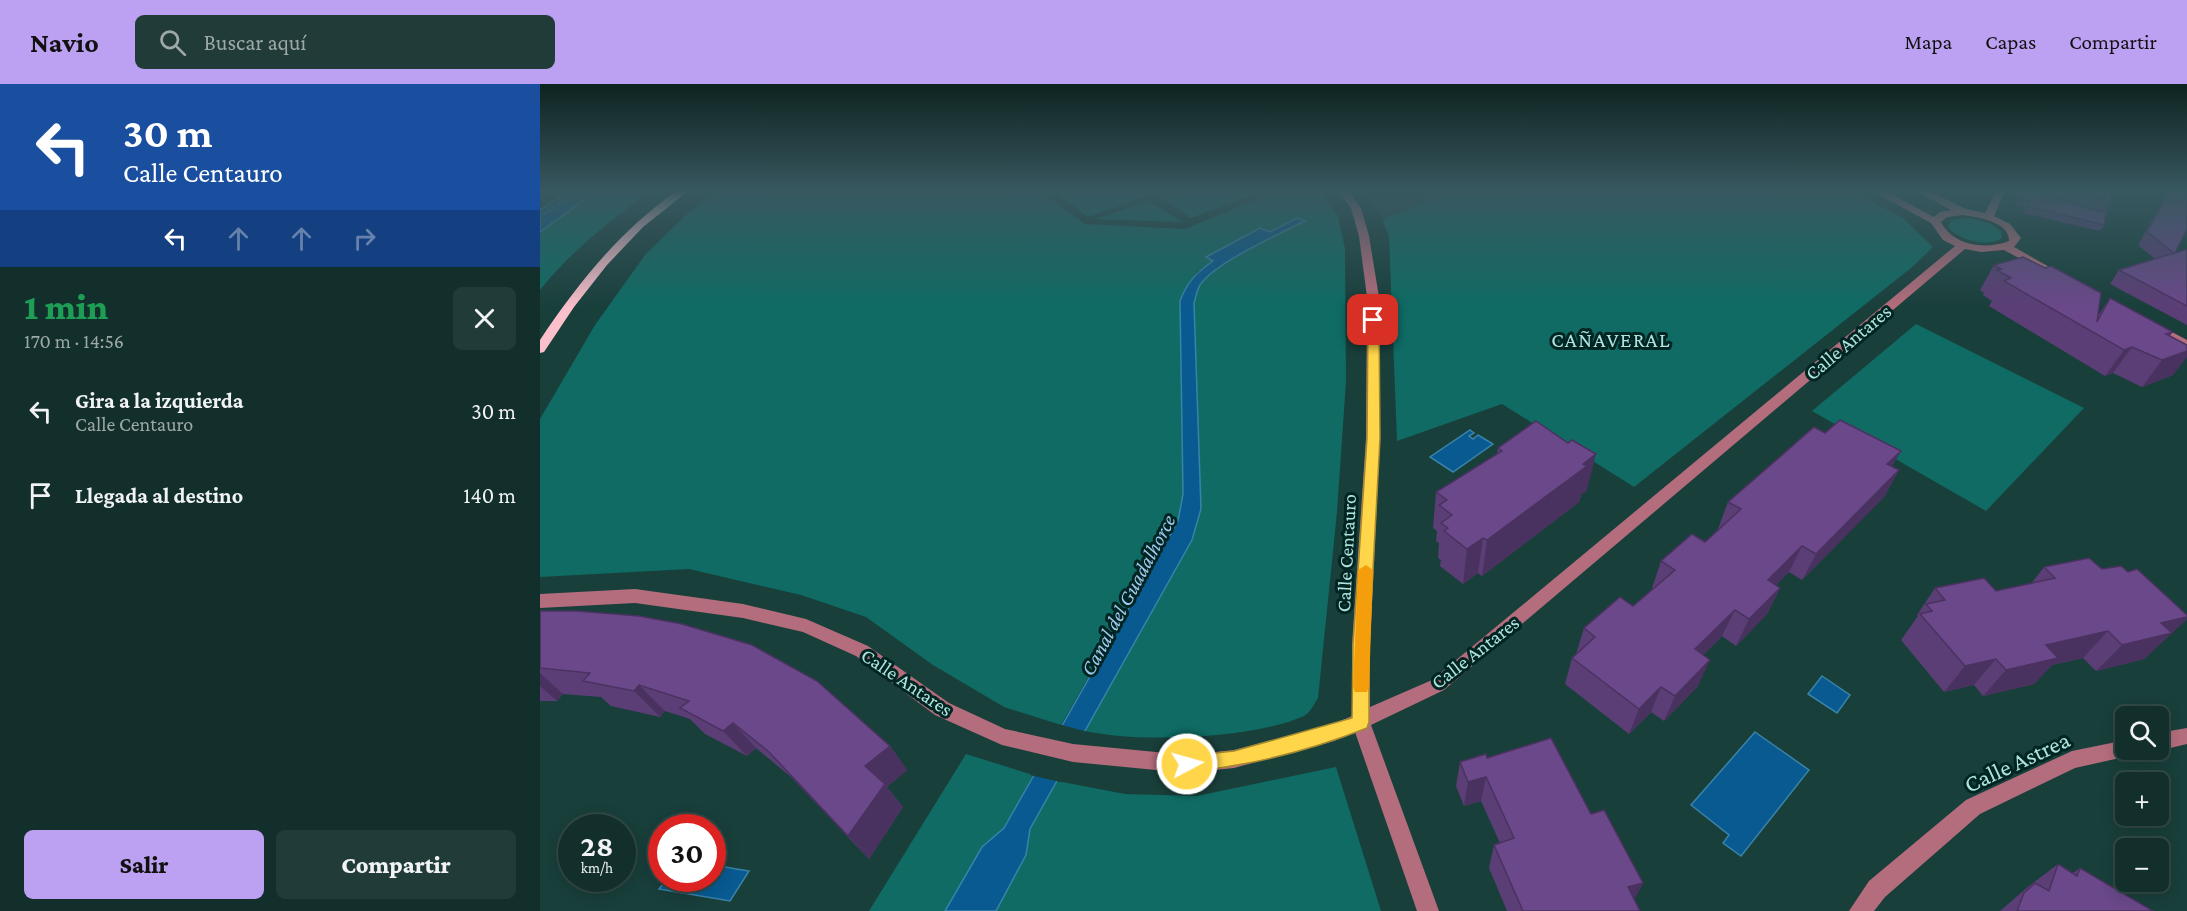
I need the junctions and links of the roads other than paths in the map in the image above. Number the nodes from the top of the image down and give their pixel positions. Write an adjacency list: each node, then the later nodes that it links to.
1 (636, 231): 10 (main road)
2 (1362, 231): 12 (street, Calle Centauro)
3 (1940, 231): 5 (street)
4 (2012, 231): 6 (street)
5 (1964, 244): 6 (street); 12 (street, Calle Antares)
6 (2007, 247): 7 (street)
7 (2075, 284)
8 (2146, 323): 9 (street)
9 (2187, 345)
10 (540, 349)
11 (540, 601): 12 (street, Calle Antares)
12 (1361, 722): 16 (street, Calle Centauro)
13 (2187, 736): 14 (street)
14 (2169, 740)
15 (2115, 751): 17 (street, Calle Astrea)
16 (1428, 911)
17 (1860, 911)

